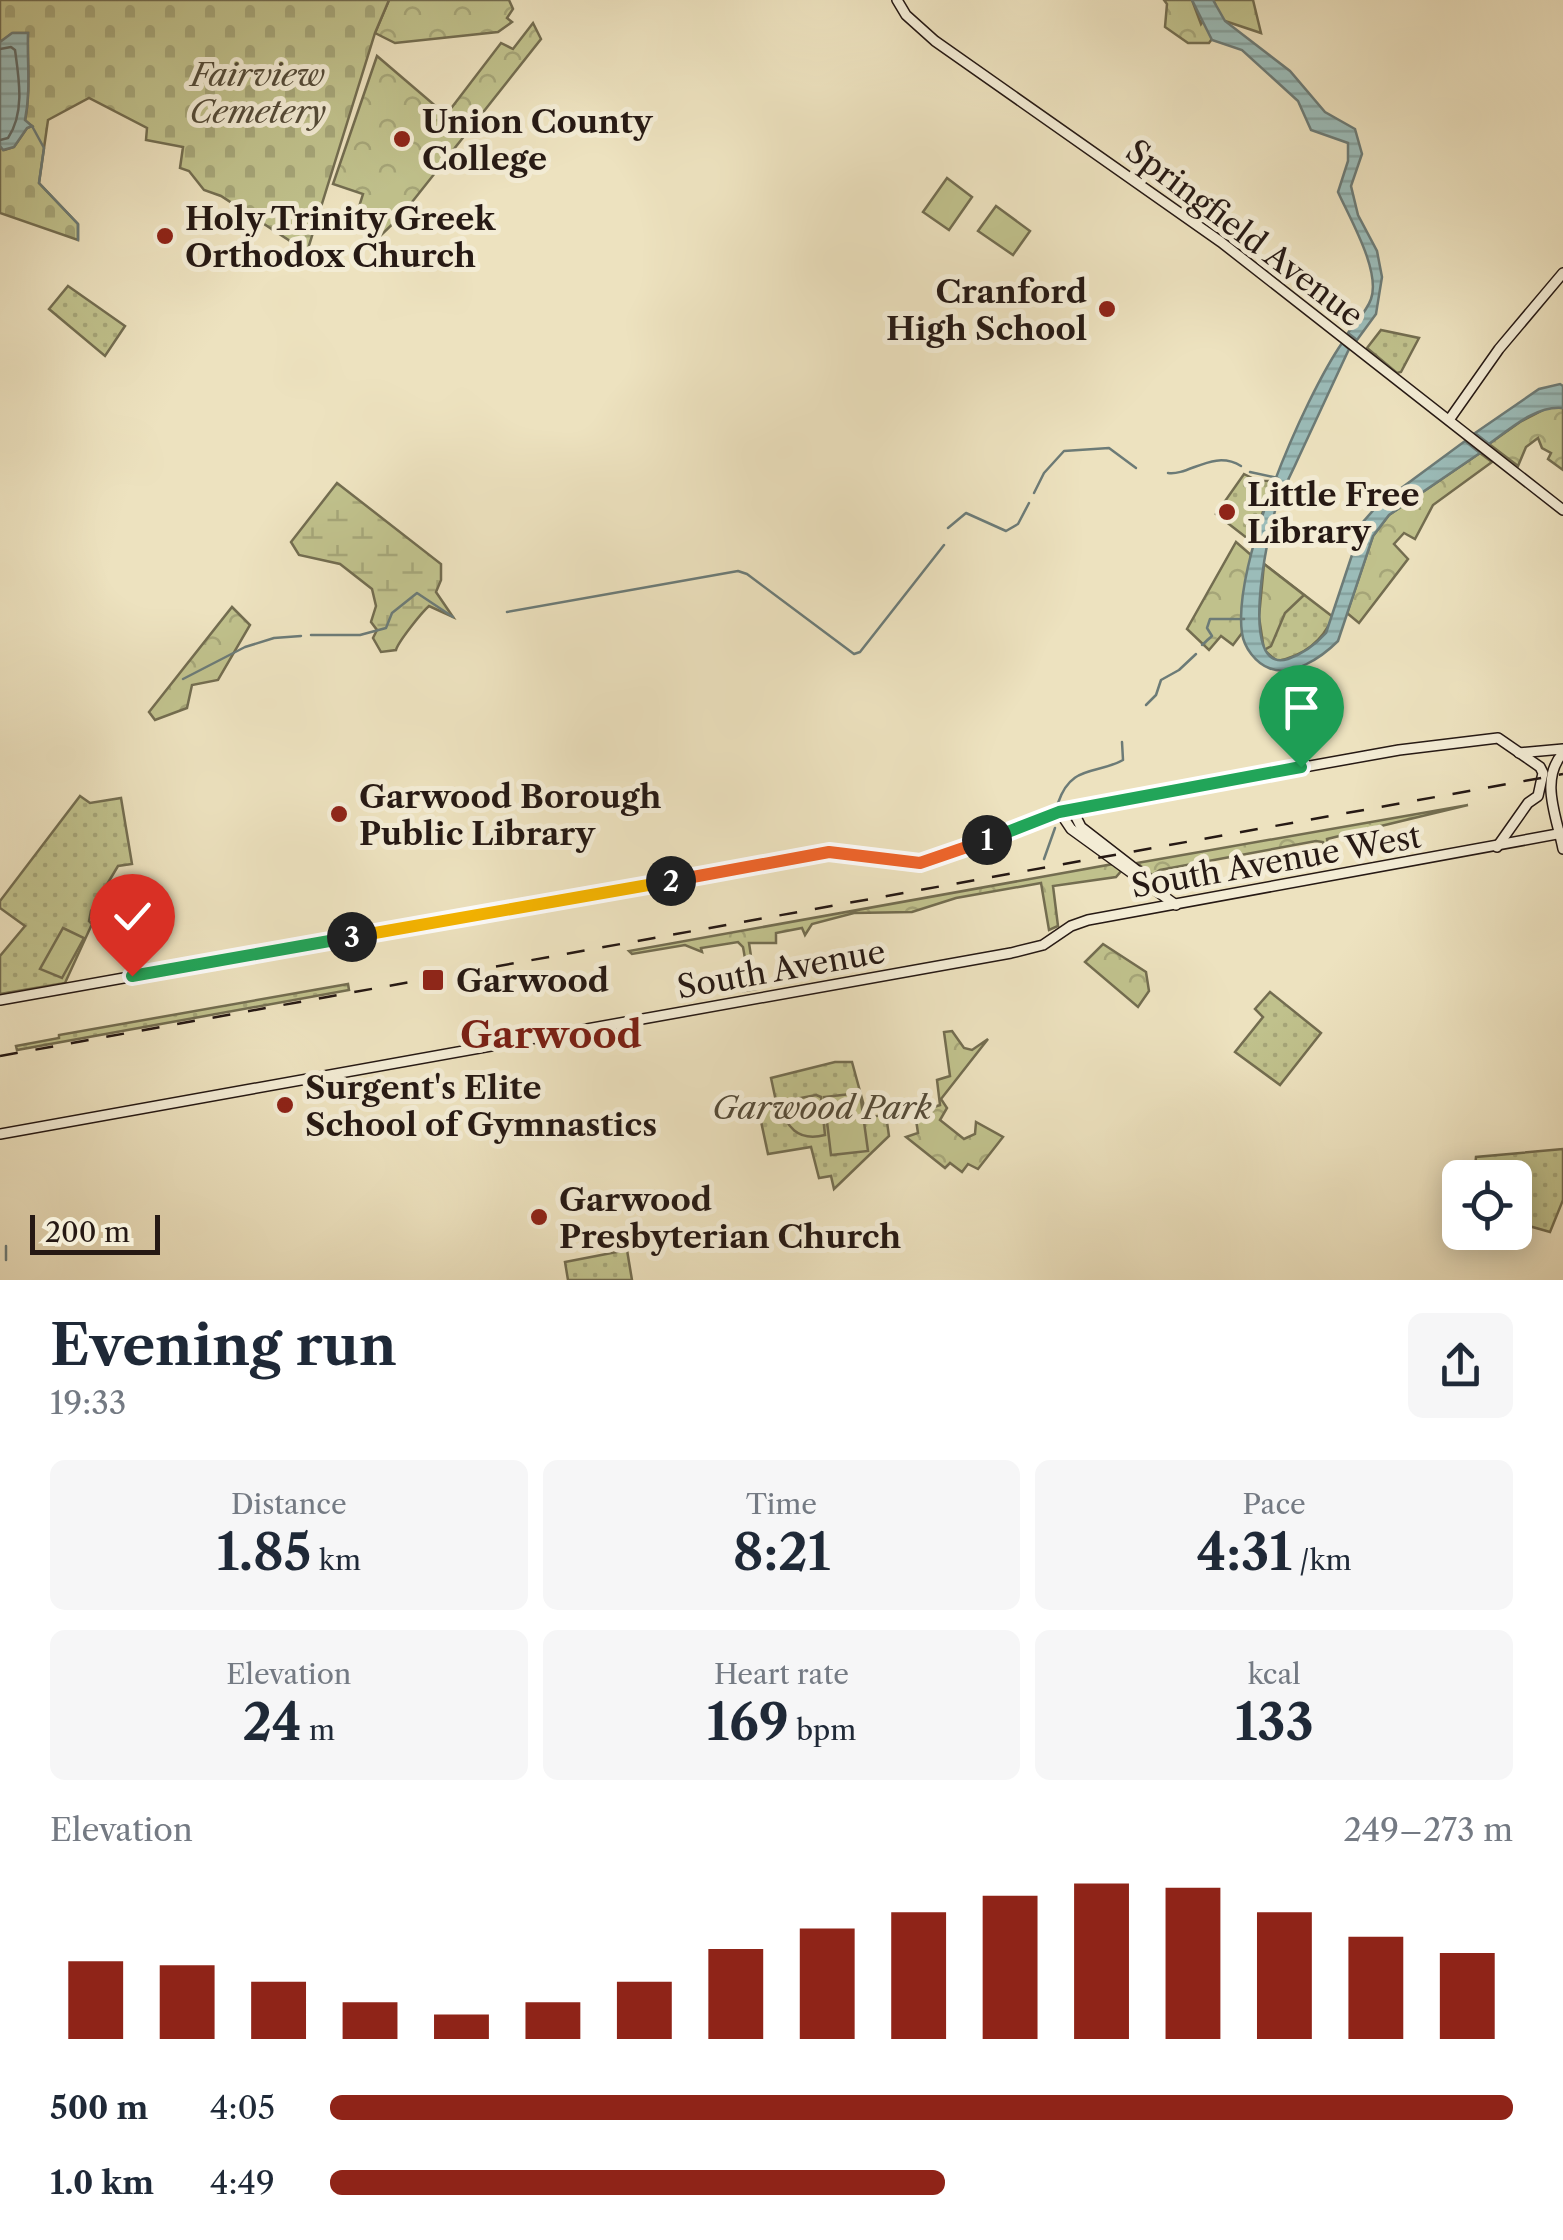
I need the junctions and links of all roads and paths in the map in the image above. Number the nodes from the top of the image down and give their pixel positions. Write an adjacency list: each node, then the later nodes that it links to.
1 (896, 0): 3 (main road, Springfield Avenue)
2 (1563, 273): 3 (main road)
3 (1449, 420): 4 (main road, Springfield Avenue)
4 (1563, 510)
5 (1520, 752): 6 (main road); 7 (main road); 9 (main road)
6 (1563, 754): 8 (main road)
7 (1539, 794): 8 (main road); 14 (main road)
8 (1553, 794): 13 (main road)
9 (1072, 809): 10 (main road); 17 (main road)
10 (1059, 812): 11 (main road); 12 (main road)
11 (1040, 817): 12 (main road); 20 (main road)
12 (1071, 830): 16 (main road)
13 (1562, 833): 14 (main road, South Avenue West); 15 (main road)
14 (1497, 847): 17 (main road, South Avenue West)
15 (1563, 850)
16 (1157, 893): 17 (main road); 18 (main road)
17 (1176, 904): 18 (main road, South Avenue West)
18 (1152, 909): 19 (main road, South Avenue West)
19 (1066, 930): 21 (main road, South Avenue)
20 (0, 1000)
21 (0, 1134)

